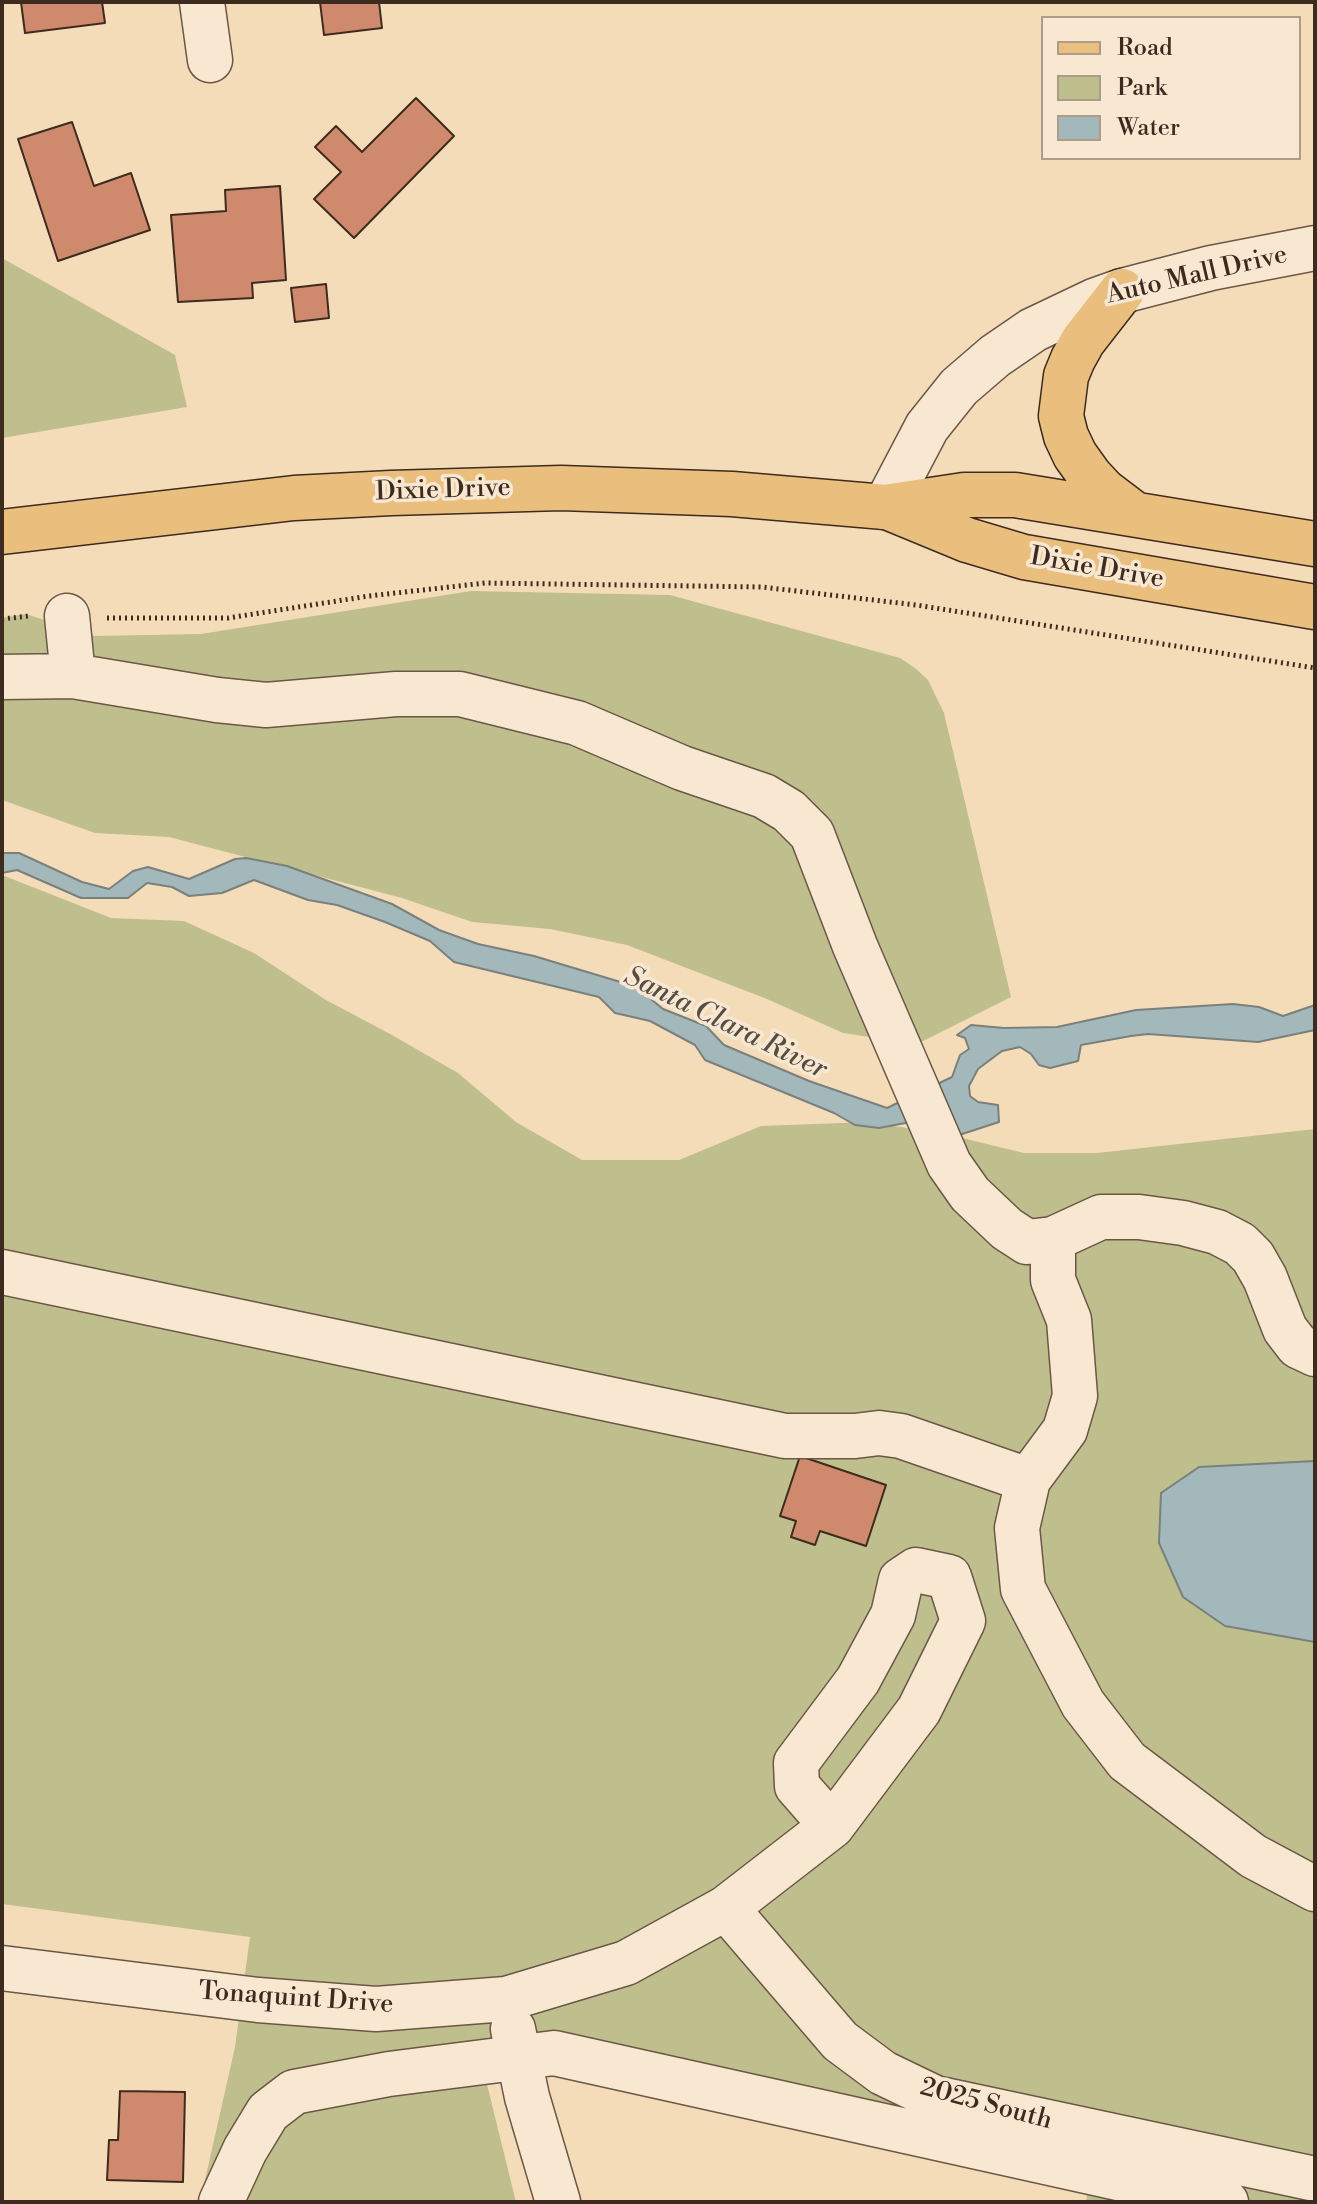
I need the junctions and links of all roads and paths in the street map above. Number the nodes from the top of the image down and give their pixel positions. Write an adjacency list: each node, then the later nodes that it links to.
1 (202, 2): 2 (street)
2 (210, 60)
3 (1315, 248): 4 (street, Auto Mall Drive)
4 (1122, 291): 5 (street, Auto Mall Drive); 6 (main road)
5 (885, 507): 6 (main road, Dixie Drive); 7 (main road, Dixie Drive); 9 (main road, Dixie Drive)
6 (1133, 513): 8 (main road, Dixie Drive)
7 (2, 532)
8 (1315, 544)
9 (1315, 607)
10 (82, 617): 11 (path); 12 (street)
11 (1315, 668)
12 (73, 676): 13 (street); 14 (street)
13 (2, 677)
14 (1053, 1239): 16 (street); 17 (street)
15 (2, 1272): 17 (street)
16 (1315, 1354)
17 (1028, 1480): 19 (street)
18 (832, 1826): 18 (street, Tonaquint Drive); 20 (street, Tonaquint Drive)
19 (1315, 1889)
20 (726, 1908): 22 (street, Tonaquint Drive); 24 (street, 2025 South)
21 (2, 1970): 22 (street, Tonaquint Drive)
22 (506, 1999): 23 (street)
23 (519, 2057): 25 (street); 26 (street); 27 (street)
24 (1315, 2179)
25 (221, 2202)
26 (558, 2202)
27 (1226, 2202)

